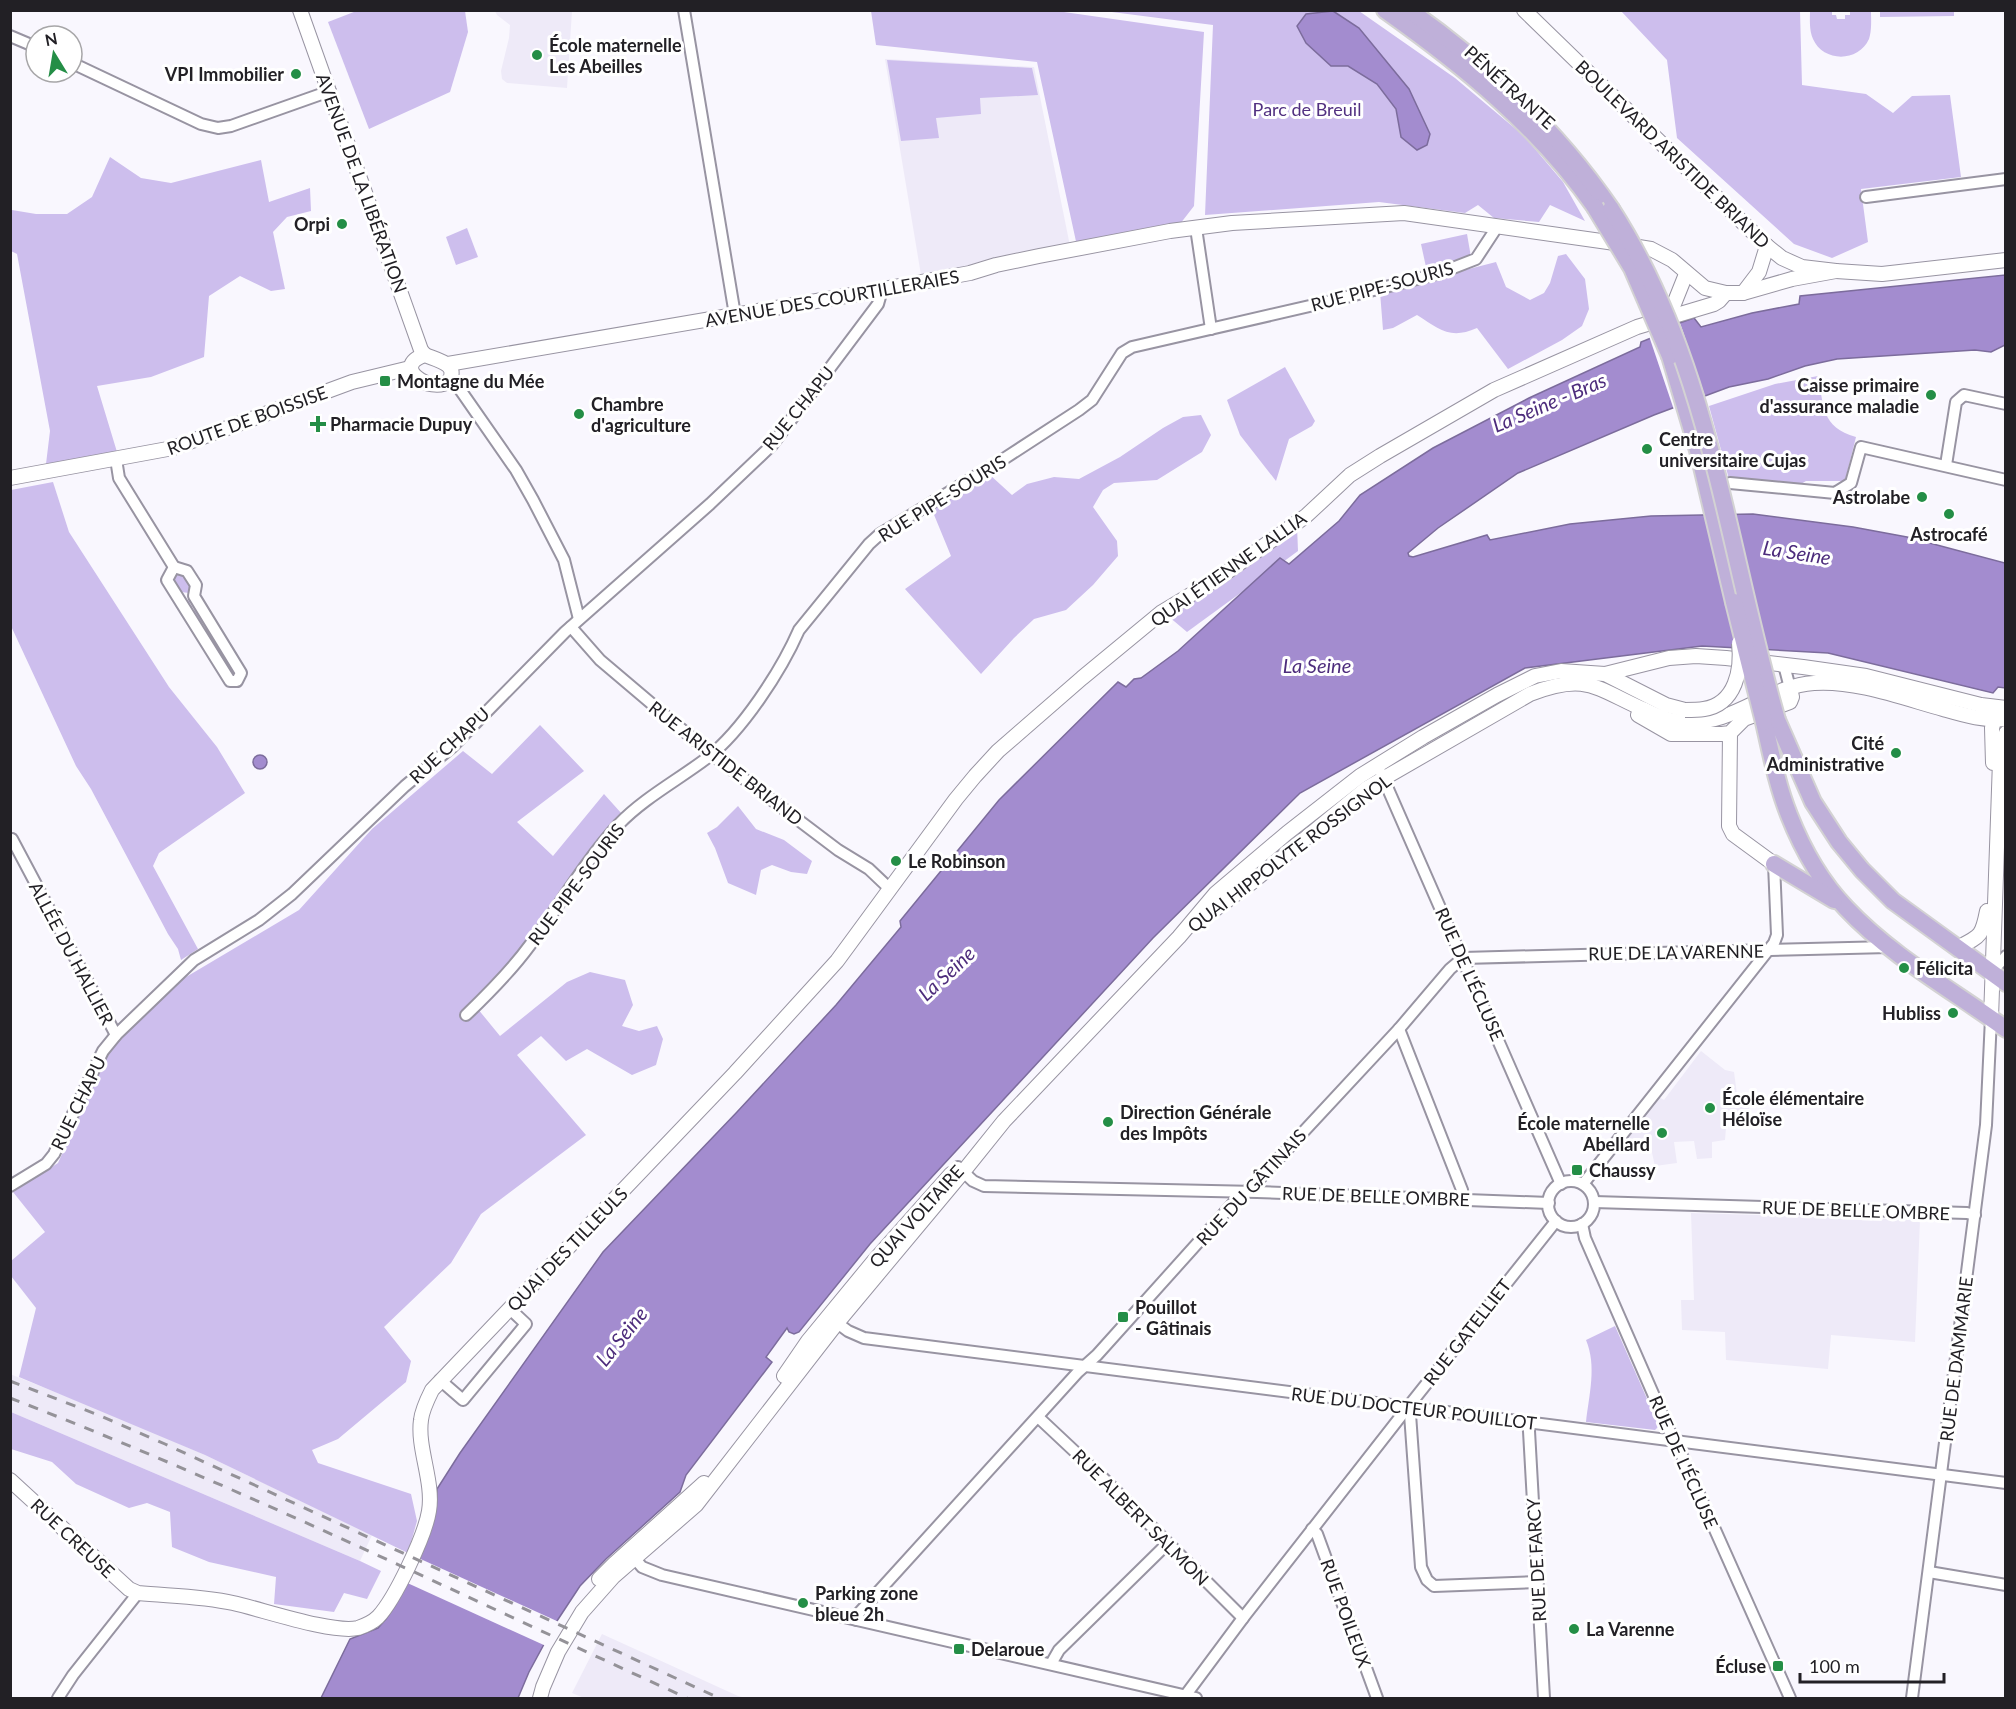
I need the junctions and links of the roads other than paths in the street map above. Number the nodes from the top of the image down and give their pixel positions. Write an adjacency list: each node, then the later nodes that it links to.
1 (300, 10): 9 (street, AVENUE DE LA LIBÉRATION)
2 (684, 10): 24 (street)
3 (1385, 10): 12 (main road, PÉNÉTRANTE)
4 (1409, 10): 12 (main road, PÉNÉTRANTE)
5 (1524, 10): 15 (street, BOULEVARD ARISTIDE BRIAND)
6 (10, 36): 7 (street)
7 (24, 42)
8 (84, 69): 9 (street)
9 (330, 91): 27 (street, AVENUE DE LA LIBÉRATION)
10 (2006, 179): 11 (street)
11 (1866, 197)
12 (1603, 208): 37 (main road, bridge); 44 (main road, bridge)
13 (1497, 227): 14 (street, AVENUE DES COURTILLERAIES); 18 (street, AVENUE DES COURTILLERAIES); 26 (street, RUE PIPE-SOURIS)
14 (1196, 228): 20 (street, AVENUE DES COURTILLERAIES); 26 (street)
15 (1767, 246): 17 (street, BOULEVARD ARISTIDE BRIAND); 22 (street)
16 (2006, 260): 17 (street)
17 (1836, 272): 22 (street)
18 (1686, 274): 19 (street, AVENUE DES COURTILLERAIES); 25 (street)
19 (1700, 284): 21 (street, AVENUE DES COURTILLERAIES); 23 (street)
20 (879, 290): 24 (street, AVENUE DES COURTILLERAIES); 38 (street, RUE CHAPU)
21 (1726, 293): 22 (street); 23 (street, QUAI ÉTIENNE LALLIA)
22 (1743, 293)
23 (1691, 311): 25 (street, QUAI ÉTIENNE LALLIA)
24 (735, 315): 29 (street, AVENUE DES COURTILLERAIES)
25 (1662, 318): 52 (street, QUAI ÉTIENNE LALLIA)
26 (1211, 329): 47 (street, RUE PIPE-SOURIS)
27 (425, 355): 28 (street); 29 (street)
28 (410, 368): 29 (street, AVENUE DES COURTILLERAIES); 31 (street, ROUTE DE BOISSISE)
29 (450, 371): 38 (street, RUE ARISTIDE BRIAND)
30 (2006, 404): 32 (street)
31 (116, 459): 33 (street, ROUTE DE BOISSISE); 36 (street)
32 (1946, 465): 34 (street); 35 (street)
33 (10, 478)
34 (2006, 480)
35 (1730, 483)
36 (174, 567): 36 (street)
37 (1734, 602): 40 (street, bridge); 44 (main road, bridge)
38 (575, 623): 47 (street, RUE ARISTIDE BRIAND); 66 (street, RUE CHAPU)
39 (1784, 665): 40 (street, QUAI HIPPOLYTE ROSSIGNOL); 42 (street); 43 (street, QUAI HIPPOLYTE ROSSIGNOL)
40 (1605, 674): 48 (street, QUAI HIPPOLYTE ROSSIGNOL)
41 (1549, 687): 42 (street, QUAI HIPPOLYTE ROSSIGNOL); 45 (street); 49 (street, QUAI HIPPOLYTE ROSSIGNOL)
42 (1790, 688): 43 (street, QUAI HIPPOLYTE ROSSIGNOL); 45 (street)
43 (2002, 712): 56 (street)
44 (1770, 721): 53 (main road); 56 (main road)
45 (1731, 733): 51 (street)
46 (2006, 733): 60 (street)
47 (711, 754): 52 (street, RUE ARISTIDE BRIAND); 62 (street, RUE PIPE-SOURIS)
48 (1377, 765): 49 (street, RUE DE L'ÉCLUSE); 54 (street, QUAI HIPPOLYTE ROSSIGNOL)
49 (1383, 778): 54 (street, QUAI HIPPOLYTE ROSSIGNOL); 59 (street, RUE DE L'ÉCLUSE)
50 (12, 839): 66 (street, ALLÉE DU HALLIER)
51 (1774, 864): 53 (main road); 57 (street)
52 (889, 888): 79 (street, QUAI DES TILLEULS)
53 (1845, 907): 55 (main road)
54 (1179, 937): 67 (street, QUAI HIPPOLYTE ROSSIGNOL)
55 (1890, 947): 57 (street, RUE DE LA VARENNE); 63 (main road)
56 (1957, 948): 60 (main road)
57 (1767, 950): 59 (street, RUE DE LA VARENNE); 70 (street)
58 (2006, 956): 60 (street)
59 (1463, 958): 64 (street, RUE DU GÂTINAIS); 69 (street, RUE DE L'ÉCLUSE)
60 (1991, 973): 61 (main road); 63 (street)
61 (2006, 983)
62 (466, 1015)
63 (1990, 1018): 65 (main road); 76 (street, RUE DE DAMMARIE)
64 (1399, 1029): 72 (street, RUE DU GÂTINAIS); 73 (street)
65 (2006, 1029)
66 (116, 1035): 71 (street, RUE CHAPU)
67 (980, 1149): 68 (street, QUAI VOLTAIRE)
68 (961, 1170): 72 (street, RUE DE BELLE OMBRE); 80 (street, QUAI VOLTAIRE)
69 (1561, 1184): 70 (street); 75 (street)
70 (1583, 1184): 74 (street)
71 (10, 1186)
72 (1245, 1192): 73 (street, RUE DE BELLE OMBRE); 81 (street, RUE DU GÂTINAIS)
73 (1463, 1199): 75 (street, RUE DE BELLE OMBRE)
74 (1594, 1202): 76 (street, RUE DE BELLE OMBRE); 78 (street)
75 (1549, 1203): 77 (street)
76 (1975, 1215): 87 (street, RUE DE DAMMARIE)
77 (1556, 1221): 78 (street); 83 (street, RUE GATELLIET)
78 (1582, 1224): 86 (street, RUE DE L'ÉCLUSE)
79 (510, 1309): 82 (street, QUAI DES TILLEULS); 82 (street)
80 (833, 1320): 81 (street, RUE DU DOCTEUR POUILLOT); 92 (street, QUAI VOLTAIRE)
81 (1087, 1365): 83 (street, RUE DU DOCTEUR POUILLOT); 84 (street, RUE DU GÂTINAIS)
82 (440, 1380): 96 (street, QUAI DES TILLEULS)
83 (1408, 1407): 85 (street, RUE DU DOCTEUR POUILLOT); 90 (street, RUE GATELLIET); 94 (street)
84 (1038, 1417): 91 (street, RUE ALBERT SALMON); 98 (street, RUE DU GÂTINAIS)
85 (1527, 1422): 86 (street, RUE DU DOCTEUR POUILLOT); 94 (street, RUE DE FARCY)
86 (1674, 1441): 87 (street, RUE DU DOCTEUR POUILLOT); 106 (street, RUE DE L'ÉCLUSE)
87 (1942, 1475): 89 (street, RUE DU DOCTEUR POUILLOT); 93 (street, RUE DE DAMMARIE)
88 (10, 1480): 96 (street, RUE CREUSE)
89 (2006, 1483)
90 (1312, 1529): 97 (street, RUE GATELLIET); 104 (street, RUE POILEUX)
91 (1167, 1544): 97 (street, RUE ALBERT SALMON); 99 (street)
92 (631, 1555): 98 (street); 102 (street, QUAI VOLTAIRE); 103 (street, QUAI VOLTAIRE)
93 (1929, 1572): 95 (street); 107 (street, RUE DE DAMMARIE)
94 (1538, 1582): 105 (street, RUE DE FARCY)
95 (2006, 1585)
96 (138, 1593): 101 (street)
97 (1243, 1618): 100 (street, RUE GATELLIET)
98 (857, 1620): 99 (street)
99 (1051, 1664): 100 (street)
100 (1190, 1697)
101 (58, 1698)
102 (532, 1698)
103 (540, 1698)
104 (1377, 1698)
105 (1544, 1698)
106 (1790, 1698)
107 (1912, 1698)

